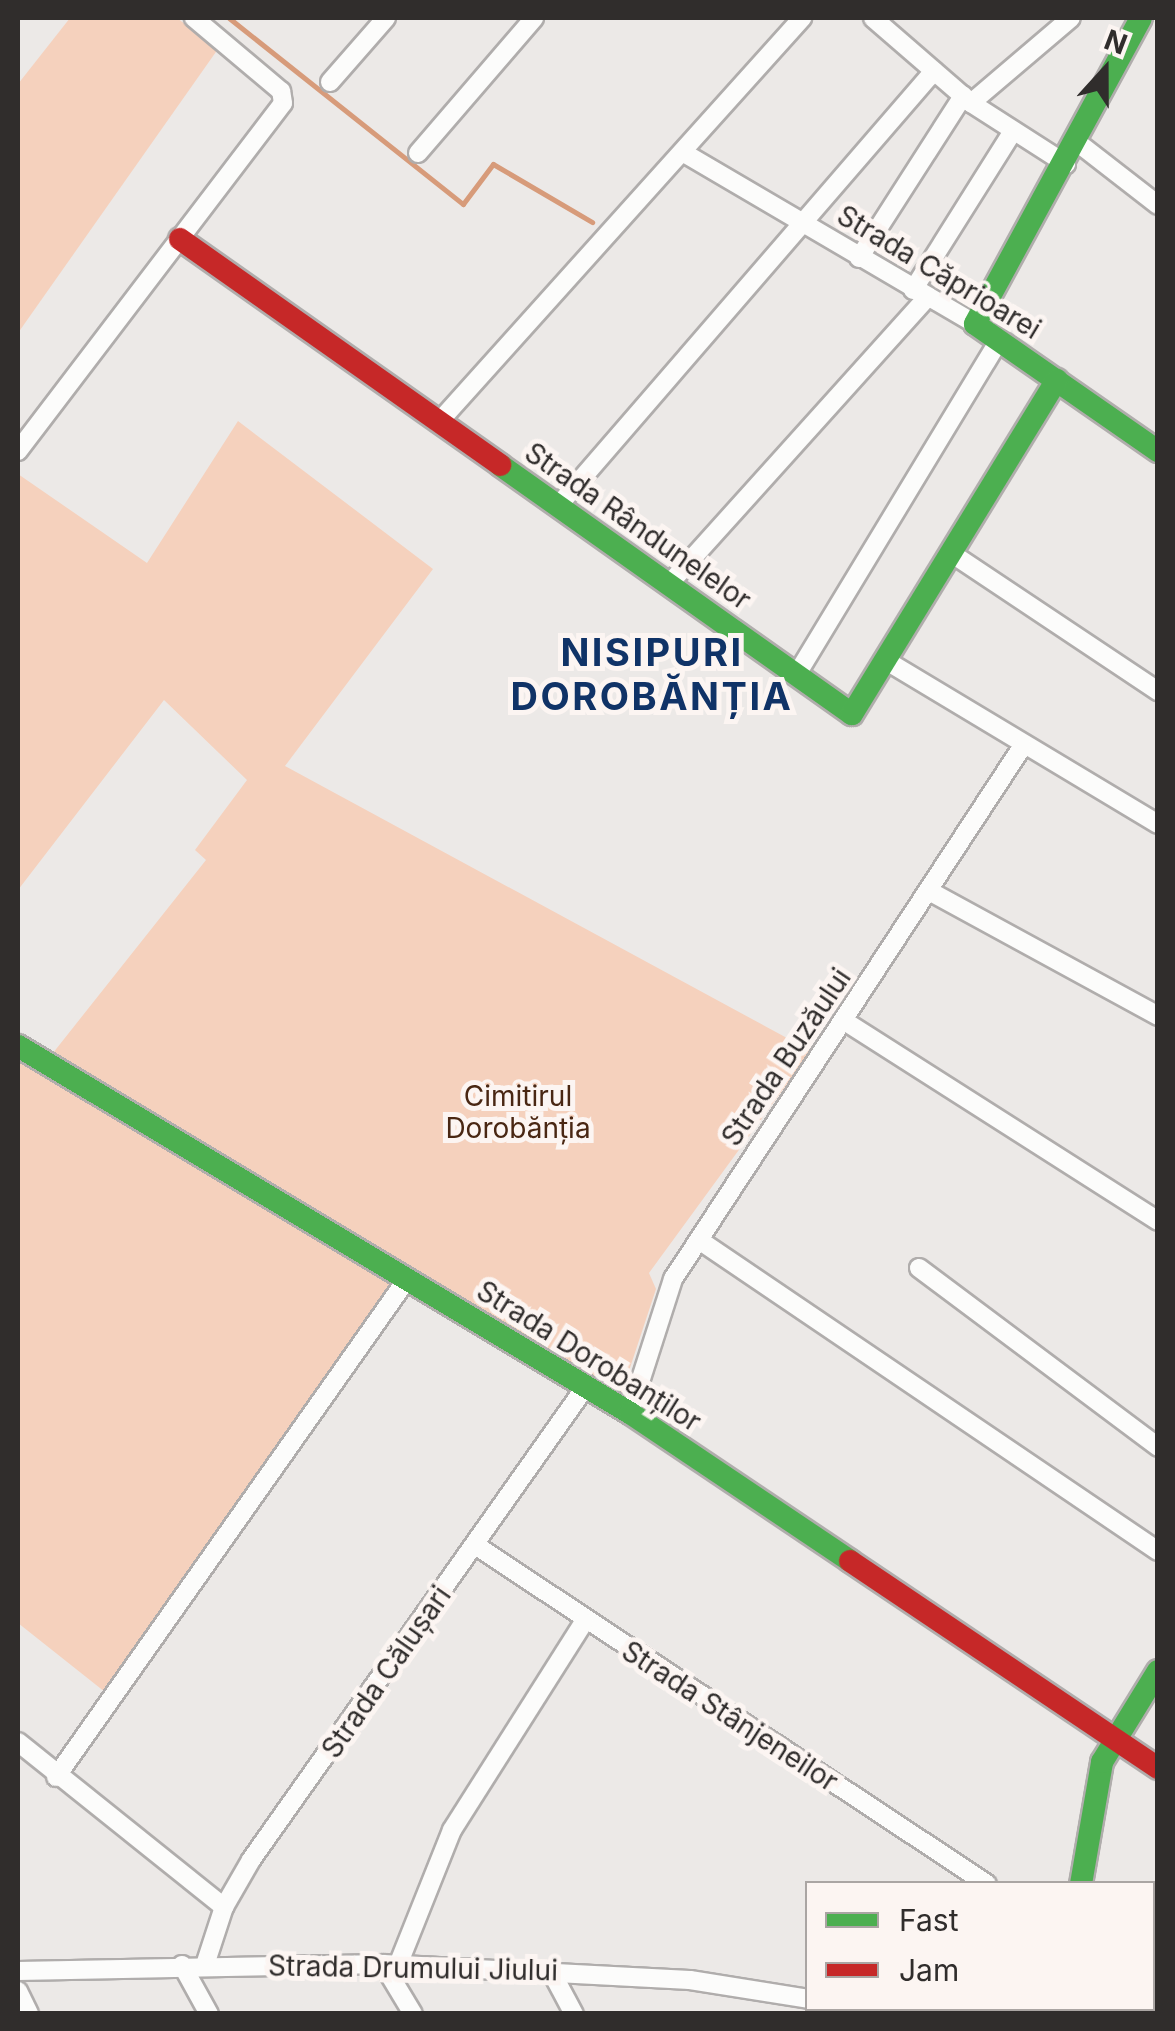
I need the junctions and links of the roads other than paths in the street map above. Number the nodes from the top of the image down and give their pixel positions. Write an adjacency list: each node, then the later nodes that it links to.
1 (194, 18): 19 (street)
2 (386, 18): 11 (street)
3 (534, 18): 14 (street)
4 (802, 18): 15 (street)
5 (873, 18): 9 (street)
6 (905, 18): 9 (street)
7 (1070, 18): 12 (street)
8 (1141, 18): 16 (street)
9 (891, 33): 10 (street)
10 (934, 71): 12 (street); 18 (street)
11 (330, 82)
12 (968, 100): 13 (street); 20 (street)
13 (1014, 132): 16 (street); 21 (street)
14 (418, 152)
15 (684, 152): 18 (street, Strada Căprioarei); 25 (street)
16 (1072, 154): 17 (street); 22 (street)
17 (1158, 205)
18 (801, 225): 20 (street, Strada Căprioarei); 28 (street)
19 (180, 239): 25 (street, Strada Rândunelelor); 26 (street)
20 (859, 258): 21 (street, Strada Căprioarei)
21 (920, 294): 22 (street, Strada Căprioarei); 30 (street)
22 (975, 324): 23 (street, Strada Căprioarei)
23 (999, 340): 24 (street, Strada Căprioarei); 32 (street)
24 (1057, 380): 27 (street, Strada Căprioarei); 29 (street)
25 (438, 423): 28 (street, Strada Rândunelelor)
26 (18, 451)
27 (1158, 451)
28 (558, 506): 30 (street, Strada Rândunelelor)
29 (951, 553): 31 (street); 33 (street)
30 (670, 584): 32 (street, Strada Rândunelelor)
31 (885, 660): 32 (street, Strada Rândunelelor); 34 (street)
32 (798, 674)
33 (1158, 690)
34 (1022, 748): 35 (street); 36 (street, Strada Buzăului)
35 (1158, 824)
36 (932, 892): 37 (street); 38 (street, Strada Buzăului)
37 (1158, 1016)
38 (846, 1022): 40 (street); 41 (street, Strada Buzăului)
39 (18, 1046): 43 (street, Strada Dorobanților)
40 (1158, 1221)
41 (698, 1240): 45 (street, Strada Buzăului); 48 (street)
42 (919, 1268): 46 (street)
43 (407, 1279): 44 (street, Strada Dorobanților); 54 (street)
44 (584, 1389): 45 (street, Strada Dorobanților); 47 (street, Strada Călușari)
45 (630, 1413): 51 (street, Strada Dorobanților)
46 (1158, 1446)
47 (475, 1545): 49 (street, Strada Stânjeneilor); 57 (street, Strada Călușari)
48 (1158, 1550)
49 (584, 1622): 55 (street, Strada Stânjeneilor); 60 (street)
50 (1158, 1671): 51 (street)
51 (1116, 1738): 53 (street, Strada Dorobanților); 56 (street)
52 (18, 1742): 54 (street)
53 (1158, 1768)
54 (56, 1777): 57 (street)
55 (982, 1881)
56 (1081, 1881)
57 (224, 1907): 59 (street, Strada Călușari)
58 (182, 1965): 59 (street, Strada Drumului Jiului); 62 (street, Strada Drumului Jiului); 66 (street)
59 (205, 1965): 60 (street, Strada Drumului Jiului)
60 (390, 1965): 61 (street, Strada Drumului Jiului); 67 (street)
61 (551, 1970): 64 (street, Strada Drumului Jiului); 68 (street)
62 (18, 1971)
63 (18, 1991): 65 (street)
64 (805, 1998)
65 (29, 2014)
66 (209, 2014)
67 (413, 2014)
68 (574, 2014)

